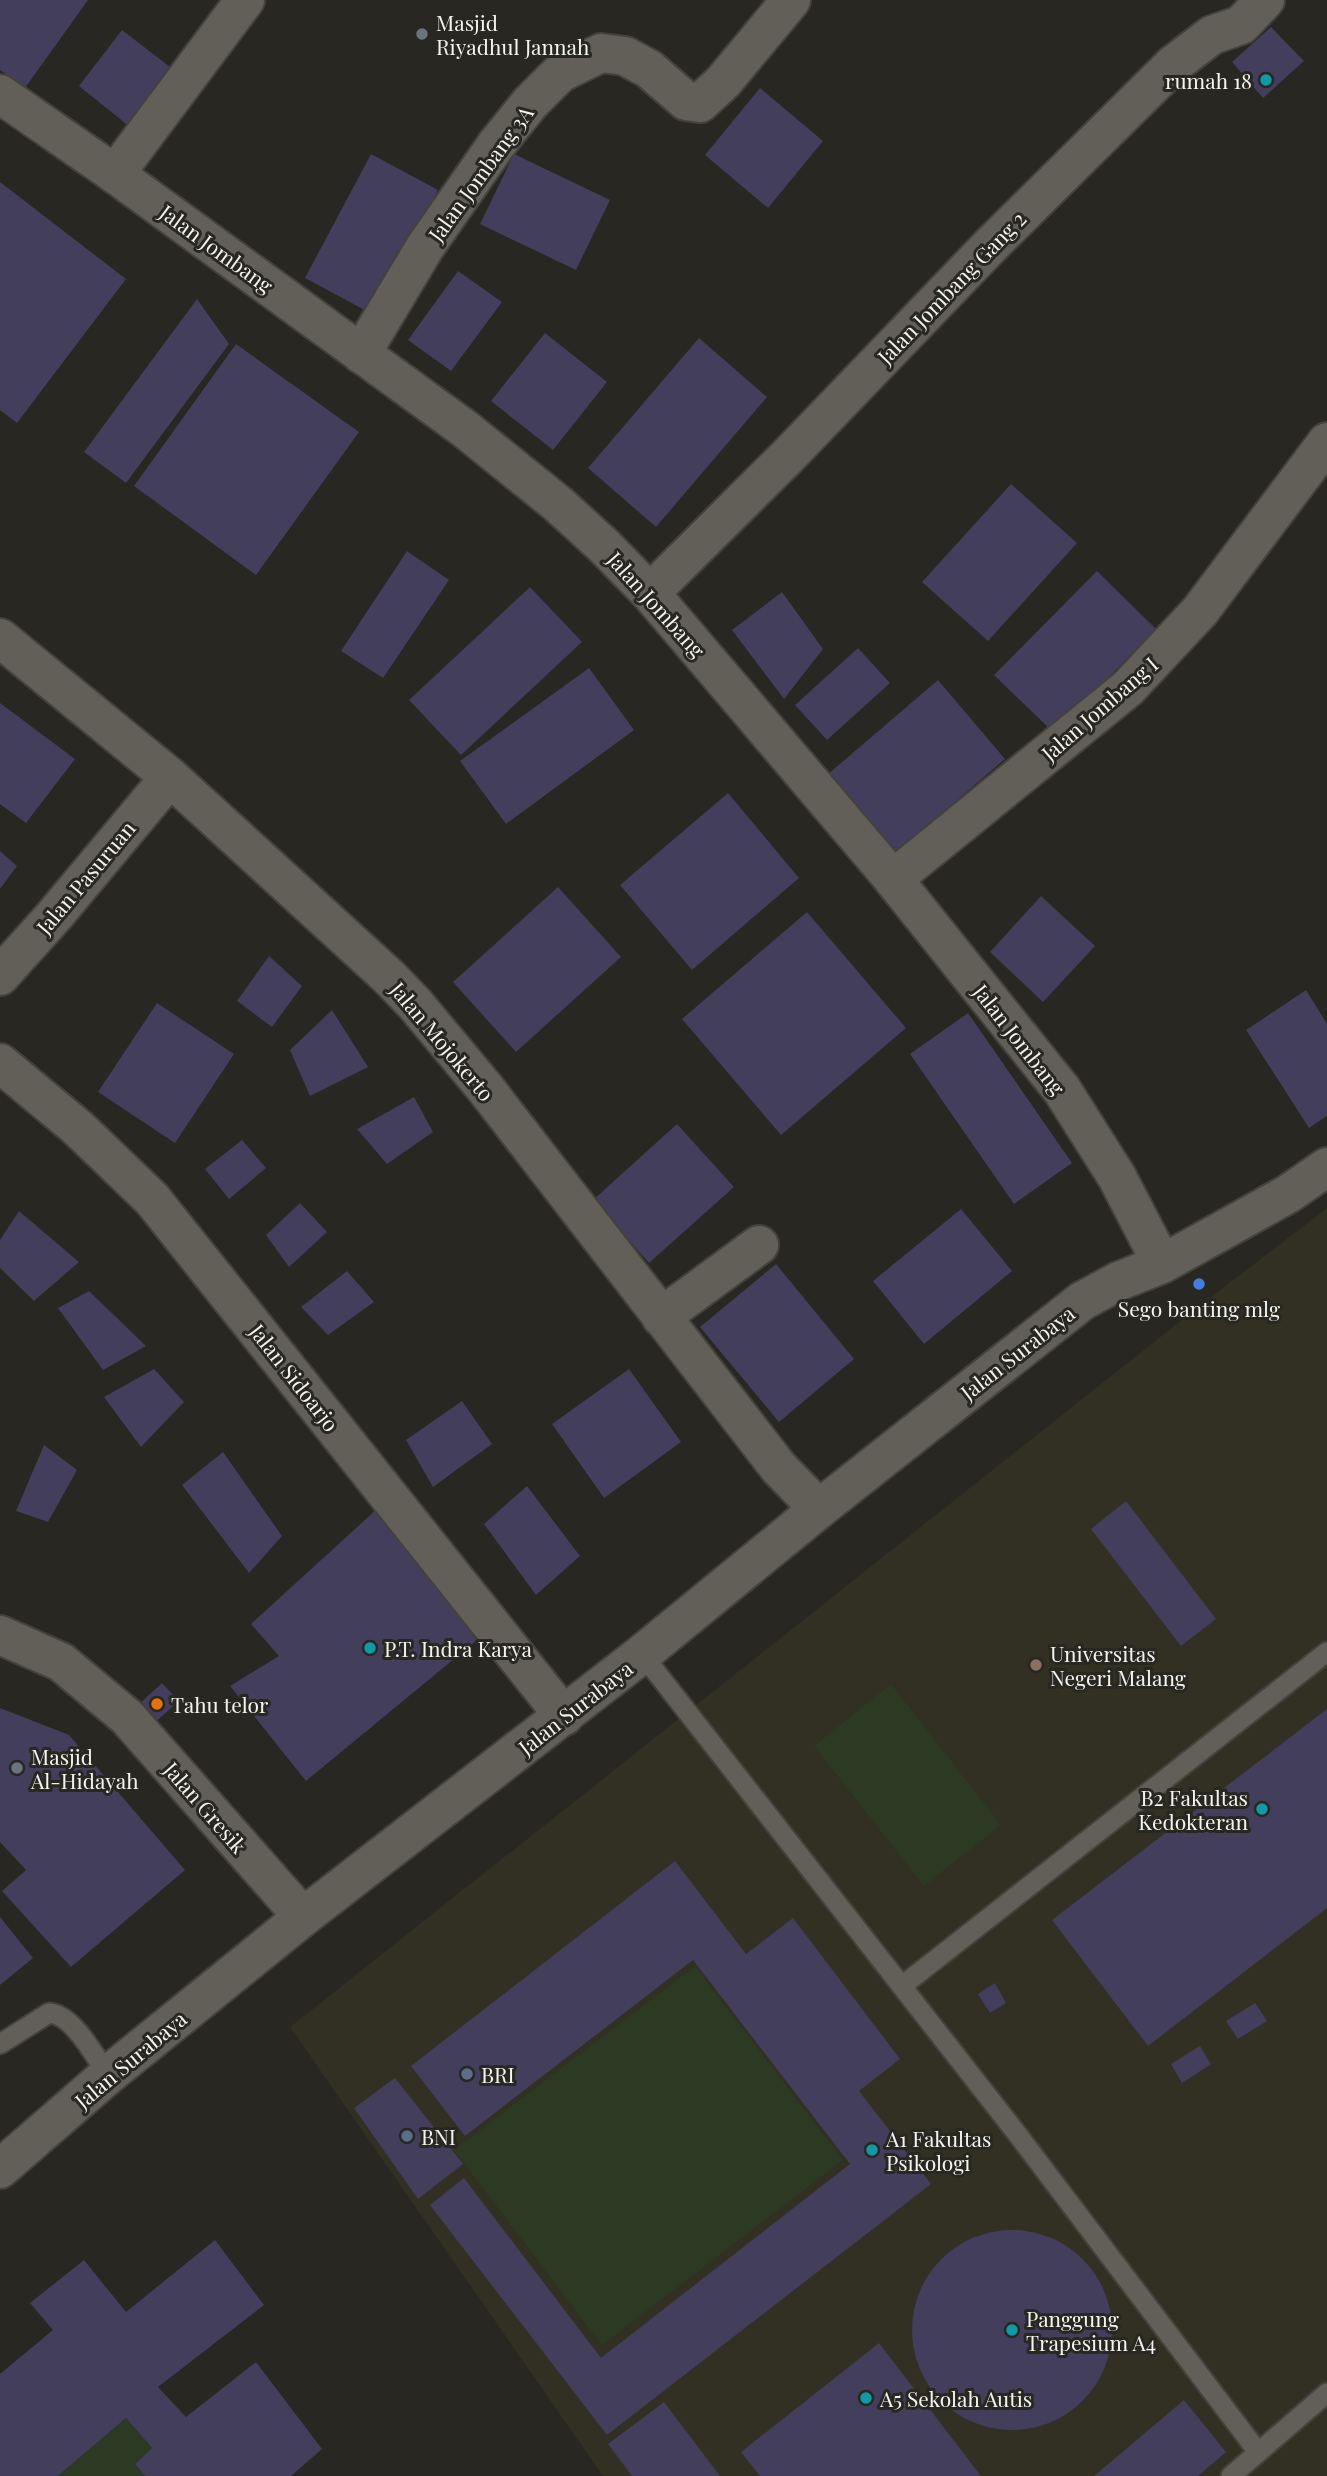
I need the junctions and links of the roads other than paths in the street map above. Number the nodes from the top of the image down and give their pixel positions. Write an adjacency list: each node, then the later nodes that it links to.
1 (245, 0): 5 (street)
2 (791, 0): 6 (street, Jalan Jombang 3A)
3 (1265, 0): 8 (street, Jalan Jombang Gang 2)
4 (0, 94): 5 (street, Jalan Jombang)
5 (115, 174): 6 (street, Jalan Jombang)
6 (361, 354): 8 (street, Jalan Jombang)
7 (1327, 442): 11 (street, Jalan Jombang I)
8 (650, 593): 11 (street, Jalan Jombang)
9 (0, 638): 10 (street, Jalan Mojokerto)
10 (170, 776): 12 (street, Jalan Pasuruan); 17 (street, Jalan Mojokerto)
11 (893, 879): 16 (street, Jalan Jombang)
12 (0, 976)
13 (0, 1063): 22 (street, Jalan Sidoarjo)
14 (1327, 1167): 16 (street, Jalan Surabaya)
15 (759, 1245): 17 (street)
16 (1162, 1264): 18 (street, Jalan Surabaya)
17 (661, 1317): 18 (street, Jalan Mojokerto)
18 (819, 1508): 21 (street, Jalan Surabaya)
19 (0, 1635): 23 (street, Jalan Gresik)
20 (1327, 1652): 24 (lane)
21 (642, 1654): 22 (street, Jalan Surabaya); 24 (lane)
22 (564, 1716): 23 (street, Jalan Surabaya)
23 (303, 1917): 26 (street, Jalan Surabaya)
24 (902, 1986): 29 (lane)
25 (0, 2044): 26 (lane)
26 (108, 2075): 27 (street, Jalan Surabaya)
27 (0, 2169)
28 (1327, 2393): 29 (lane)
29 (1258, 2452): 30 (lane)
30 (1231, 2476)

